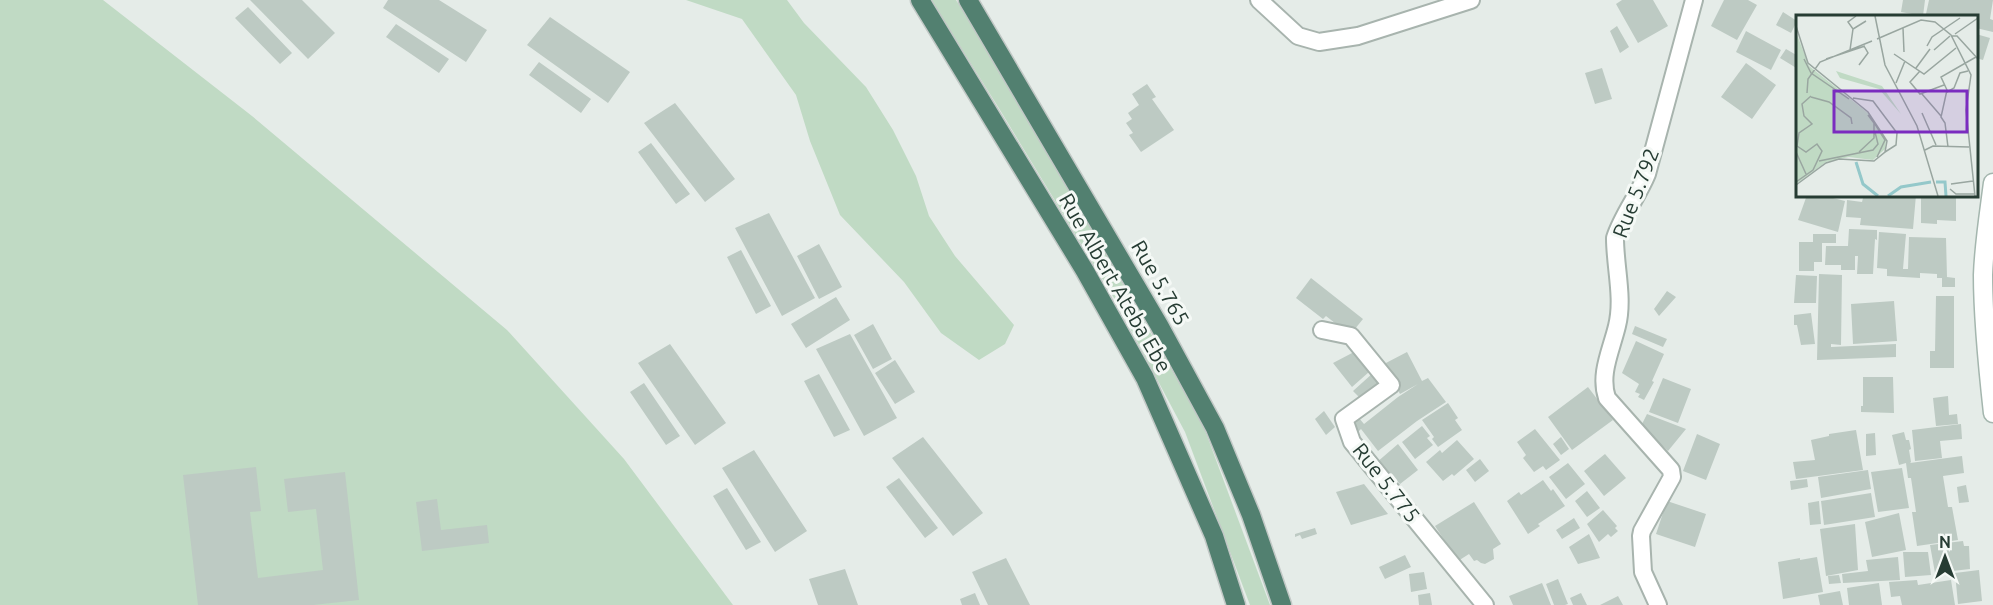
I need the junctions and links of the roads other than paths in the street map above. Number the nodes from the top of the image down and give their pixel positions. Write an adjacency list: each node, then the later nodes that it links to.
1 (920, 0): 10 (highway, Rue Albert Ateba Ebe)
2 (968, 0): 11 (highway, Rue 5.765)
3 (1259, 0): 4 (street)
4 (1471, 0)
5 (1696, 1): 13 (street, Rue 5.792)
6 (1993, 183): 8 (main road)
7 (1322, 330): 12 (street, Rue 5.775)
8 (1990, 349): 9 (main road)
9 (1993, 413)
10 (1236, 605)
11 (1282, 605)
12 (1485, 605)
13 (1658, 605)

